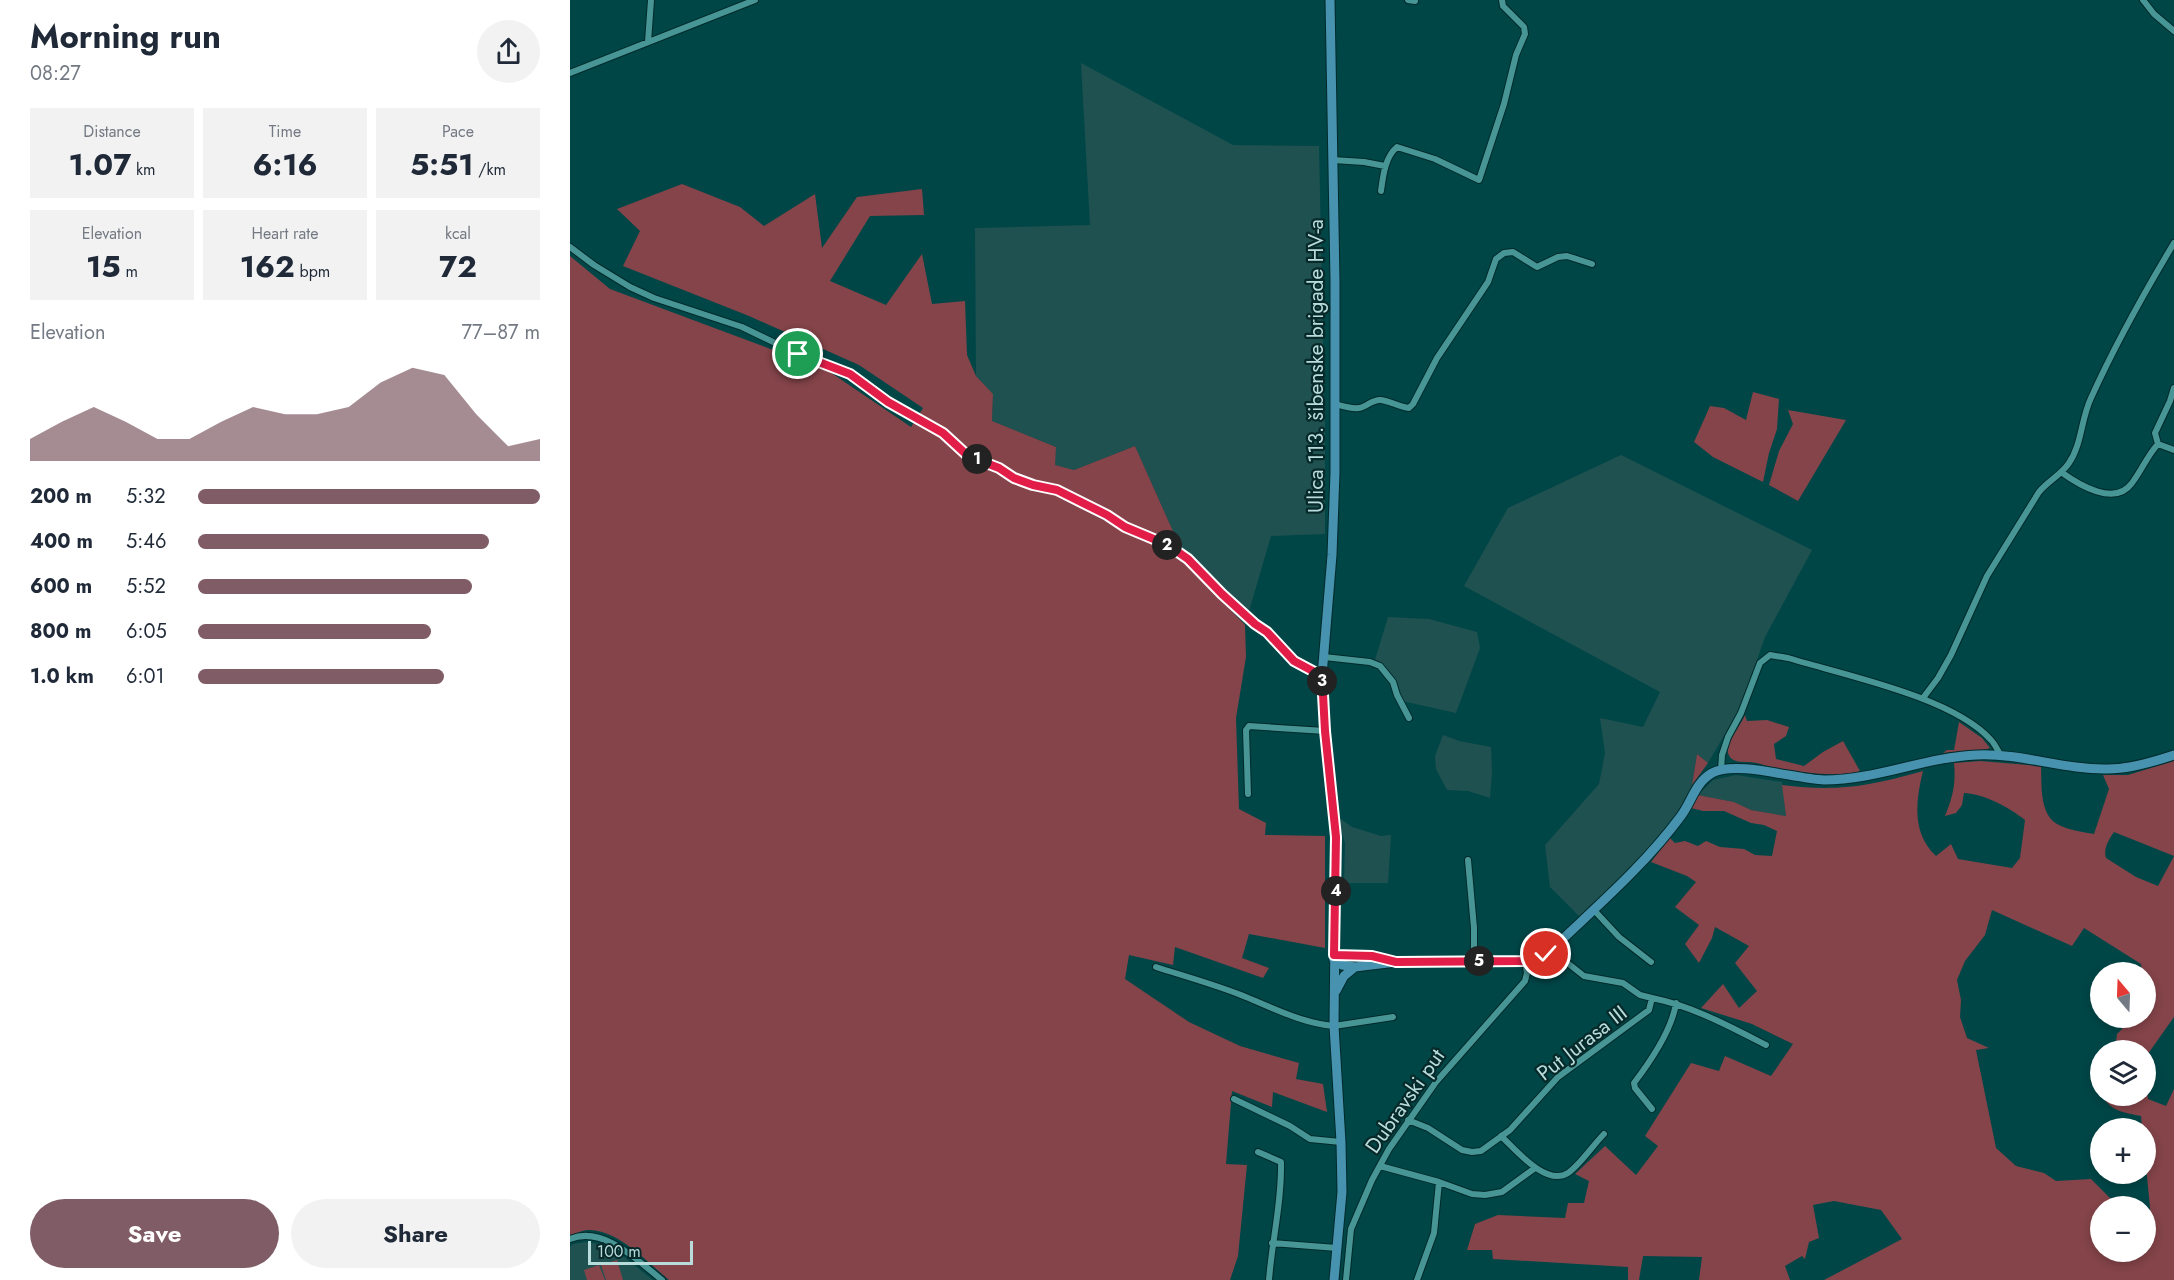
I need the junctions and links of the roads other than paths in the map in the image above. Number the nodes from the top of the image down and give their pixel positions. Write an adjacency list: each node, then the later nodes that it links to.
1 (651, 0): 7 (street)
2 (755, 0): 7 (street)
3 (1330, 0): 9 (main road, Ulica 113. šibenske brigade HV-a)
4 (1502, 0): 10 (street)
5 (2143, 0): 6 (street)
6 (2174, 31)
7 (648, 42): 8 (street)
8 (570, 73)
9 (1333, 160): 10 (street); 16 (main road, Ulica 113. šibenske brigade HV-a)
10 (1385, 166): 11 (street)
11 (1380, 191)
12 (2174, 243): 19 (street)
13 (570, 247): 21 (street)
14 (1592, 264): 16 (street)
15 (2174, 388): 17 (street)
16 (1335, 404): 20 (main road, Ulica 113. šibenske brigade HV-a)
17 (2158, 444): 18 (street); 19 (street)
18 (2174, 450)
19 (2061, 472): 22 (street)
20 (1324, 657): 21 (main road, Ulica 113. šibenske brigade HV-a); 23 (street)
21 (1322, 676): 24 (main road, Ulica 113. šibenske brigade HV-a)
22 (1923, 698): 26 (street); 27 (street)
23 (1409, 718)
24 (1325, 731): 28 (street); 32 (main road, Ulica 113. šibenske brigade HV-a)
25 (2174, 755): 26 (main road)
26 (2001, 756): 27 (main road)
27 (1721, 770): 30 (main road)
28 (1248, 794)
29 (1468, 860): 33 (street)
30 (1593, 909): 31 (main road); 36 (street)
31 (1551, 950): 34 (main road); 40 (street, Put Jurasa III)
32 (1334, 958): 35 (main road); 38 (main road); 39 (main road, Ulica 113. šibenske brigade HV-a)
33 (1474, 961): 34 (main road); 35 (main road)
34 (1525, 961): 47 (street, Dubravski put)
35 (1396, 962): 38 (main road)
36 (1651, 962)
37 (1156, 967): 43 (street)
38 (1355, 967): 39 (main road)
39 (1334, 996): 43 (main road, Ulica 113. šibenske brigade HV-a)
40 (1652, 998): 41 (street, Put Jurasa III); 49 (street, Put Jurasa III)
41 (1676, 1003): 44 (street, Put Jurasa III); 46 (street)
42 (1393, 1017): 43 (street)
43 (1334, 1026): 50 (main road, Ulica 113. šibenske brigade HV-a)
44 (1766, 1045)
45 (1234, 1099): 50 (street)
46 (1652, 1109)
47 (1408, 1120): 49 (street, Put Jurasa III); 52 (street, Dubravski put)
48 (1604, 1134): 53 (street)
49 (1501, 1136): 53 (street)
50 (1341, 1142): 57 (main road, Ulica 113. šibenske brigade HV-a)
51 (1258, 1152): 56 (street)
52 (1380, 1166): 54 (street); 61 (street, Dubravski put)
53 (1535, 1168): 54 (street)
54 (1438, 1182): 62 (street)
55 (570, 1239): 58 (street)
56 (1272, 1243): 57 (street); 59 (street)
57 (1337, 1248): 60 (main road, Ulica 113. šibenske brigade HV-a)
58 (662, 1280)
59 (1269, 1280)
60 (1334, 1280)
61 (1346, 1280)
62 (1417, 1280)

